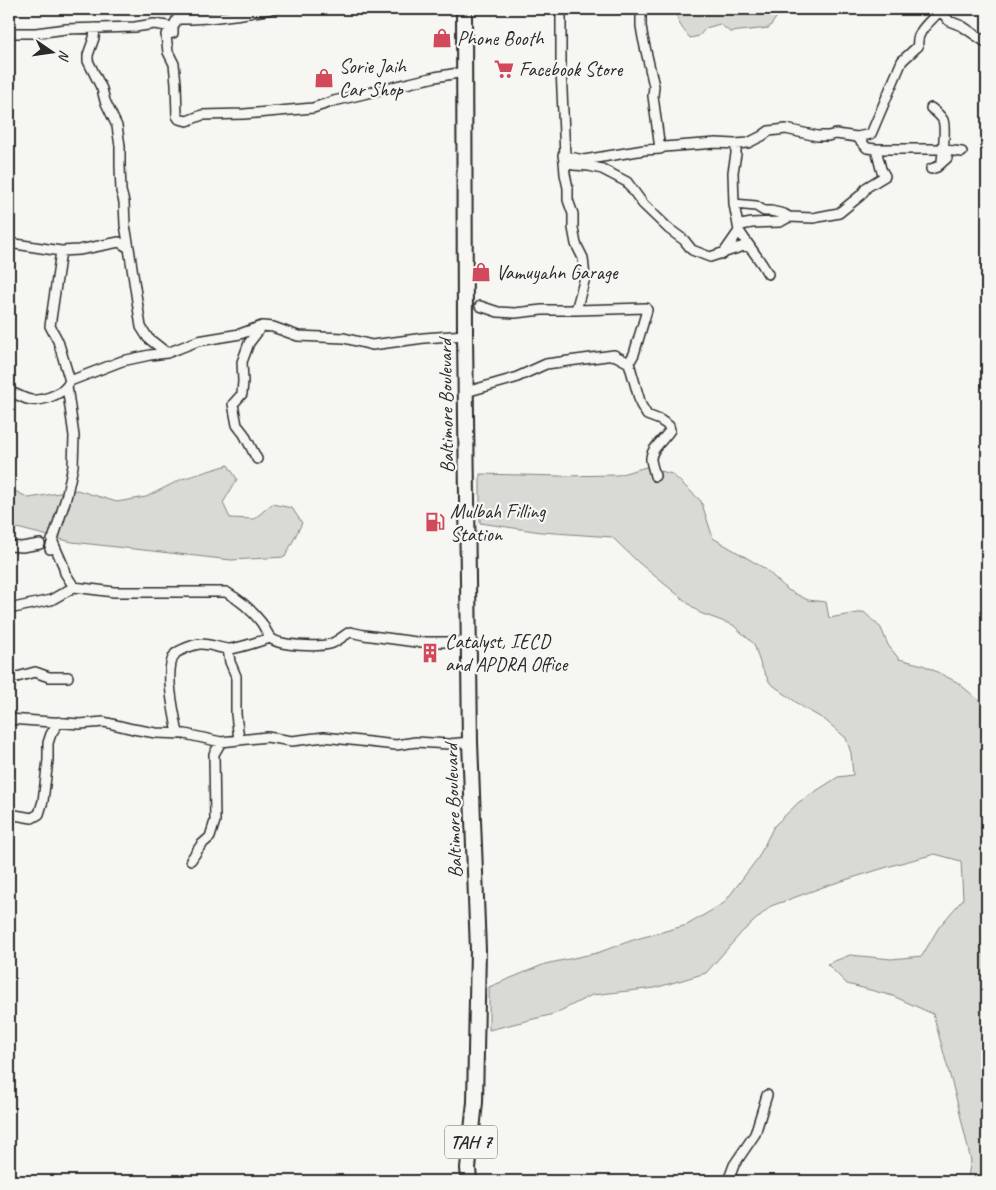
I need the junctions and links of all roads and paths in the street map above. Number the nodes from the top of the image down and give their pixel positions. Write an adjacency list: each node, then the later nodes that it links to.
1 (270, 9): 6 (street)
2 (464, 9): 10 (highway, Baltimore Boulevard / TAH 7)
3 (561, 9): 17 (street)
4 (641, 9): 14 (street)
5 (935, 12): 9 (street); 12 (street)
6 (173, 27): 7 (street); 10 (street)
7 (95, 28): 8 (street); 24 (street)
8 (9, 33)
9 (987, 43)
10 (464, 72): 32 (highway, Baltimore Boulevard / TAH 7)
11 (931, 108): 16 (street)
12 (857, 137): 13 (street); 15 (street)
13 (735, 144): 14 (street); 20 (street)
14 (660, 148): 17 (street)
15 (876, 149): 16 (street); 21 (street)
16 (943, 150): 18 (street); 18 (street)
17 (565, 159): 27 (street); 30 (street)
18 (942, 161): 19 (street)
19 (931, 169)
20 (734, 204): 21 (street); 22 (street)
21 (789, 217): 22 (street)
22 (739, 232): 26 (street); 27 (street)
23 (9, 243): 25 (street)
24 (129, 248): 25 (street); 33 (street)
25 (61, 250): 35 (street)
26 (752, 250): 27 (street); 28 (street)
27 (723, 254)
28 (768, 274)
29 (480, 306): 30 (street)
30 (576, 310): 34 (street)
31 (262, 326): 32 (street); 33 (street); 38 (street)
32 (465, 335): 37 (highway, Baltimore Boulevard / TAH 7)
33 (167, 353): 35 (street)
34 (629, 363): 37 (street); 39 (street)
35 (69, 383): 36 (street); 42 (street)
36 (9, 392)
37 (466, 392): 45 (highway, Baltimore Boulevard / TAH 7)
38 (257, 459)
39 (655, 476)
40 (40, 544): 41 (street)
41 (9, 546)
42 (74, 588): 43 (street); 44 (street)
43 (9, 609)
44 (271, 638): 45 (street); 46 (street)
45 (469, 642): 54 (highway, Baltimore Boulevard / TAH 7)
46 (228, 649): 51 (street); 52 (street)
47 (9, 675): 48 (street)
48 (68, 677)
49 (9, 718): 50 (street)
50 (59, 722): 51 (street); 55 (street)
51 (178, 734): 53 (street)
52 (239, 740): 53 (street); 54 (street)
53 (221, 742): 56 (street)
54 (470, 742): 58 (highway, Baltimore Boulevard / TAH 7)
55 (9, 814)
56 (192, 860)
57 (767, 1094): 59 (street)
58 (469, 1181)
59 (728, 1181)

